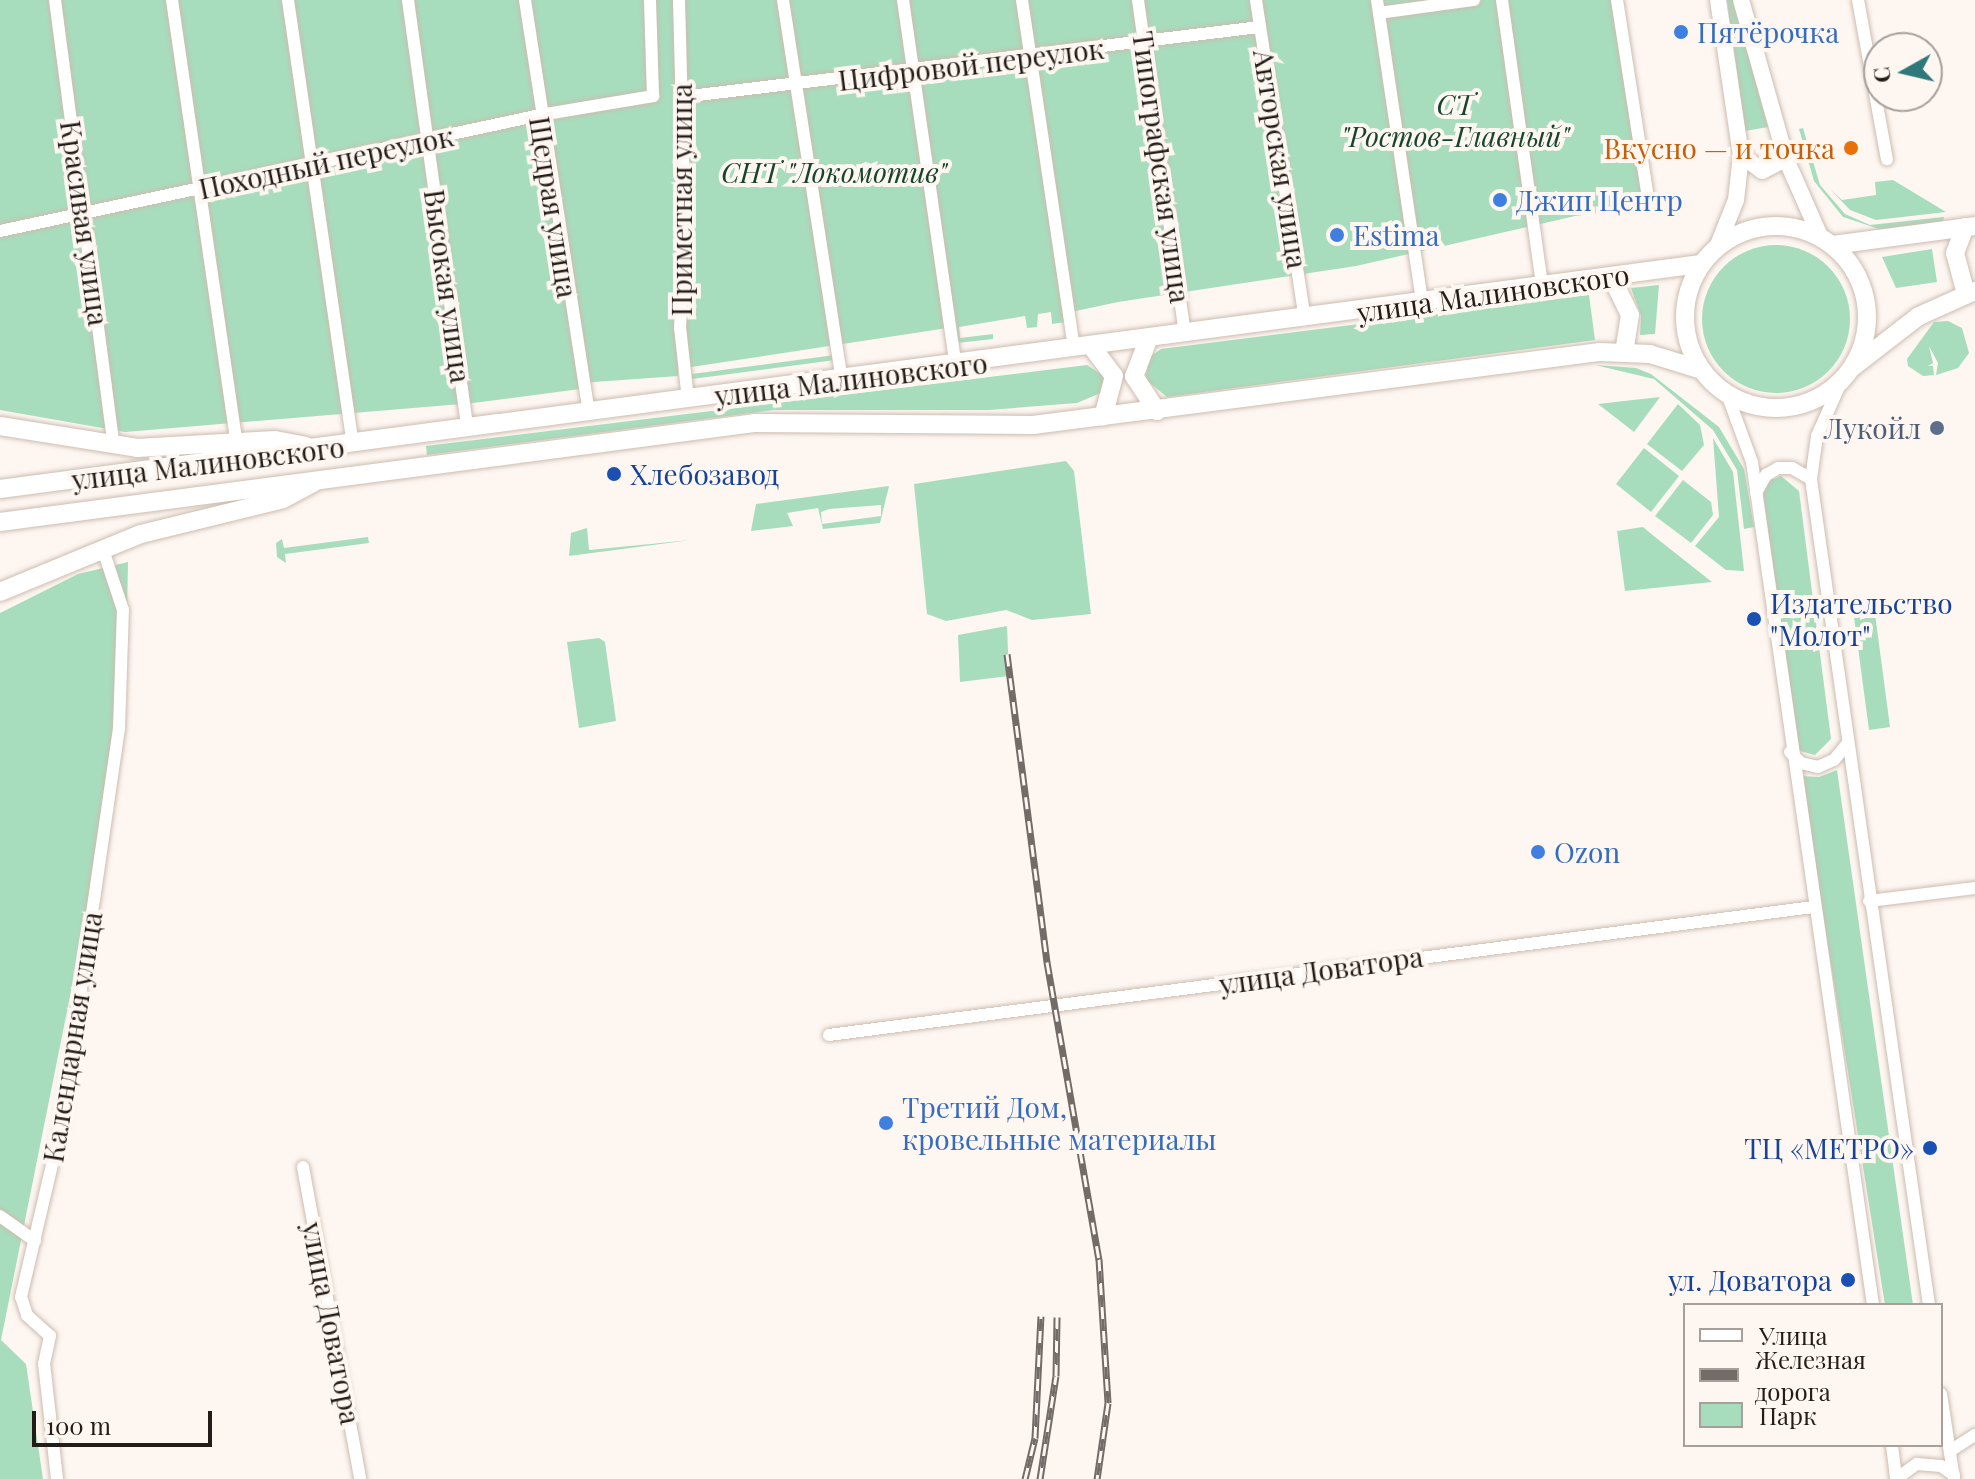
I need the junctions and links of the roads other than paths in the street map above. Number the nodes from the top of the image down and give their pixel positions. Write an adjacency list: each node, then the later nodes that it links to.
1 (55, 0): 34 (street, Красивая улица)
2 (172, 0): 32 (street)
3 (288, 0): 31 (street)
4 (408, 0): 27 (street, Высокая улица)
5 (525, 0): 26 (street, Щедрая улица)
6 (650, 0): 26 (street, Походный переулок)
7 (679, 0): 25 (street, Приметная улица)
8 (783, 0): 24 (street)
9 (903, 0): 23 (street)
10 (1022, 0): 22 (street)
11 (1138, 0): 21 (street, Типографская улица)
12 (1256, 0): 20 (street, Авторская улица)
13 (1474, 0): 19 (street)
14 (1502, 0): 41 (street)
15 (1617, 0): 33 (street)
16 (1718, 0): 28 (main road)
17 (1741, 0): 29 (main road)
18 (1858, 0): 30 (street)
19 (1378, 6): 43 (street)
20 (1260, 27): 21 (street, Цифровой переулок); 44 (street, Авторская улица)
21 (1145, 42): 22 (street, Цифровой переулок); 45 (street, Типографская улица)
22 (1031, 56): 23 (street, Цифровой переулок); 47 (street)
23 (914, 70): 24 (street, Цифровой переулок); 49 (street)
24 (797, 86): 25 (street, Цифровой переулок); 52 (street)
25 (682, 97): 54 (street, Приметная улица)
26 (540, 115): 27 (street, Походный переулок); 56 (street, Щедрая улица)
27 (427, 140): 31 (street, Походный переулок); 59 (street, Высокая улица)
28 (1741, 155): 29 (main road); 38 (main road)
29 (1786, 159): 37 (main road)
30 (1887, 159)
31 (310, 166): 32 (street, Походный переулок); 61 (street)
32 (197, 190): 34 (street, Походный переулок); 60 (street)
33 (1649, 205)
34 (83, 213): 36 (street, Походный переулок); 62 (street, Красивая улица)
35 (1970, 227): 37 (highway); 42 (highway)
36 (0, 231)
37 (1827, 241): 38 (highway); 51 (highway)
38 (1718, 245): 39 (highway)
39 (1701, 264): 40 (highway, улица Малиновского); 50 (highway)
40 (1611, 276): 41 (highway, улица Малиновского); 48 (highway)
41 (1542, 285): 43 (highway, улица Малиновского)
42 (1970, 292): 51 (highway)
43 (1422, 302): 44 (highway, улица Малиновского)
44 (1305, 319): 45 (highway, улица Малиновского)
45 (1185, 334): 46 (highway, улица Малиновского)
46 (1148, 340): 47 (highway, улица Малиновского); 55 (highway)
47 (1083, 348): 49 (highway, улица Малиновского); 57 (highway)
48 (1624, 351): 50 (highway, улица Малиновского); 55 (highway, улица Малиновского)
49 (956, 366): 52 (highway, улица Малиновского)
50 (1702, 370): 53 (highway)
51 (1847, 373): 53 (highway); 65 (street)
52 (842, 379): 54 (highway, улица Малиновского)
53 (1727, 394): 67 (street)
54 (688, 400): 56 (highway, улица Малиновского)
55 (1157, 411): 57 (highway, улица Малиновского)
56 (589, 414): 59 (highway, улица Малиновского)
57 (1103, 417): 64 (highway, улица Малиновского)
58 (0, 426): 62 (highway)
59 (468, 430): 61 (highway, улица Малиновского)
60 (236, 441): 62 (highway); 63 (highway)
61 (353, 444): 63 (highway, улица Малиновского)
62 (114, 446)
63 (319, 449): 66 (highway, улица Малиновского)
64 (324, 477): 68 (highway, улица Малиновского); 69 (highway)
65 (1811, 479): 67 (street); 71 (street)
66 (0, 489)
67 (1756, 493): 72 (street)
68 (0, 522)
69 (103, 550): 70 (highway); 79 (street, Календарная улица)
70 (0, 592)
71 (1846, 745): 72 (street); 74 (street)
72 (1790, 752): 75 (street)
73 (1975, 888): 74 (street)
74 (1869, 901): 81 (street)
75 (1813, 907): 76 (street, улица Доватора); 80 (street)
76 (829, 1035)
77 (303, 1167): 88 (street, улица Доватора)
78 (0, 1216): 79 (street)
79 (35, 1241): 87 (street, Календарная улица)
80 (1873, 1303)
81 (1929, 1303)
82 (1943, 1407): 85 (street)
83 (1975, 1435): 85 (street)
84 (1892, 1447): 89 (street)
85 (1950, 1451): 86 (street)
86 (1954, 1477): 89 (street)
87 (57, 1479)
88 (360, 1479)
89 (1896, 1479)

